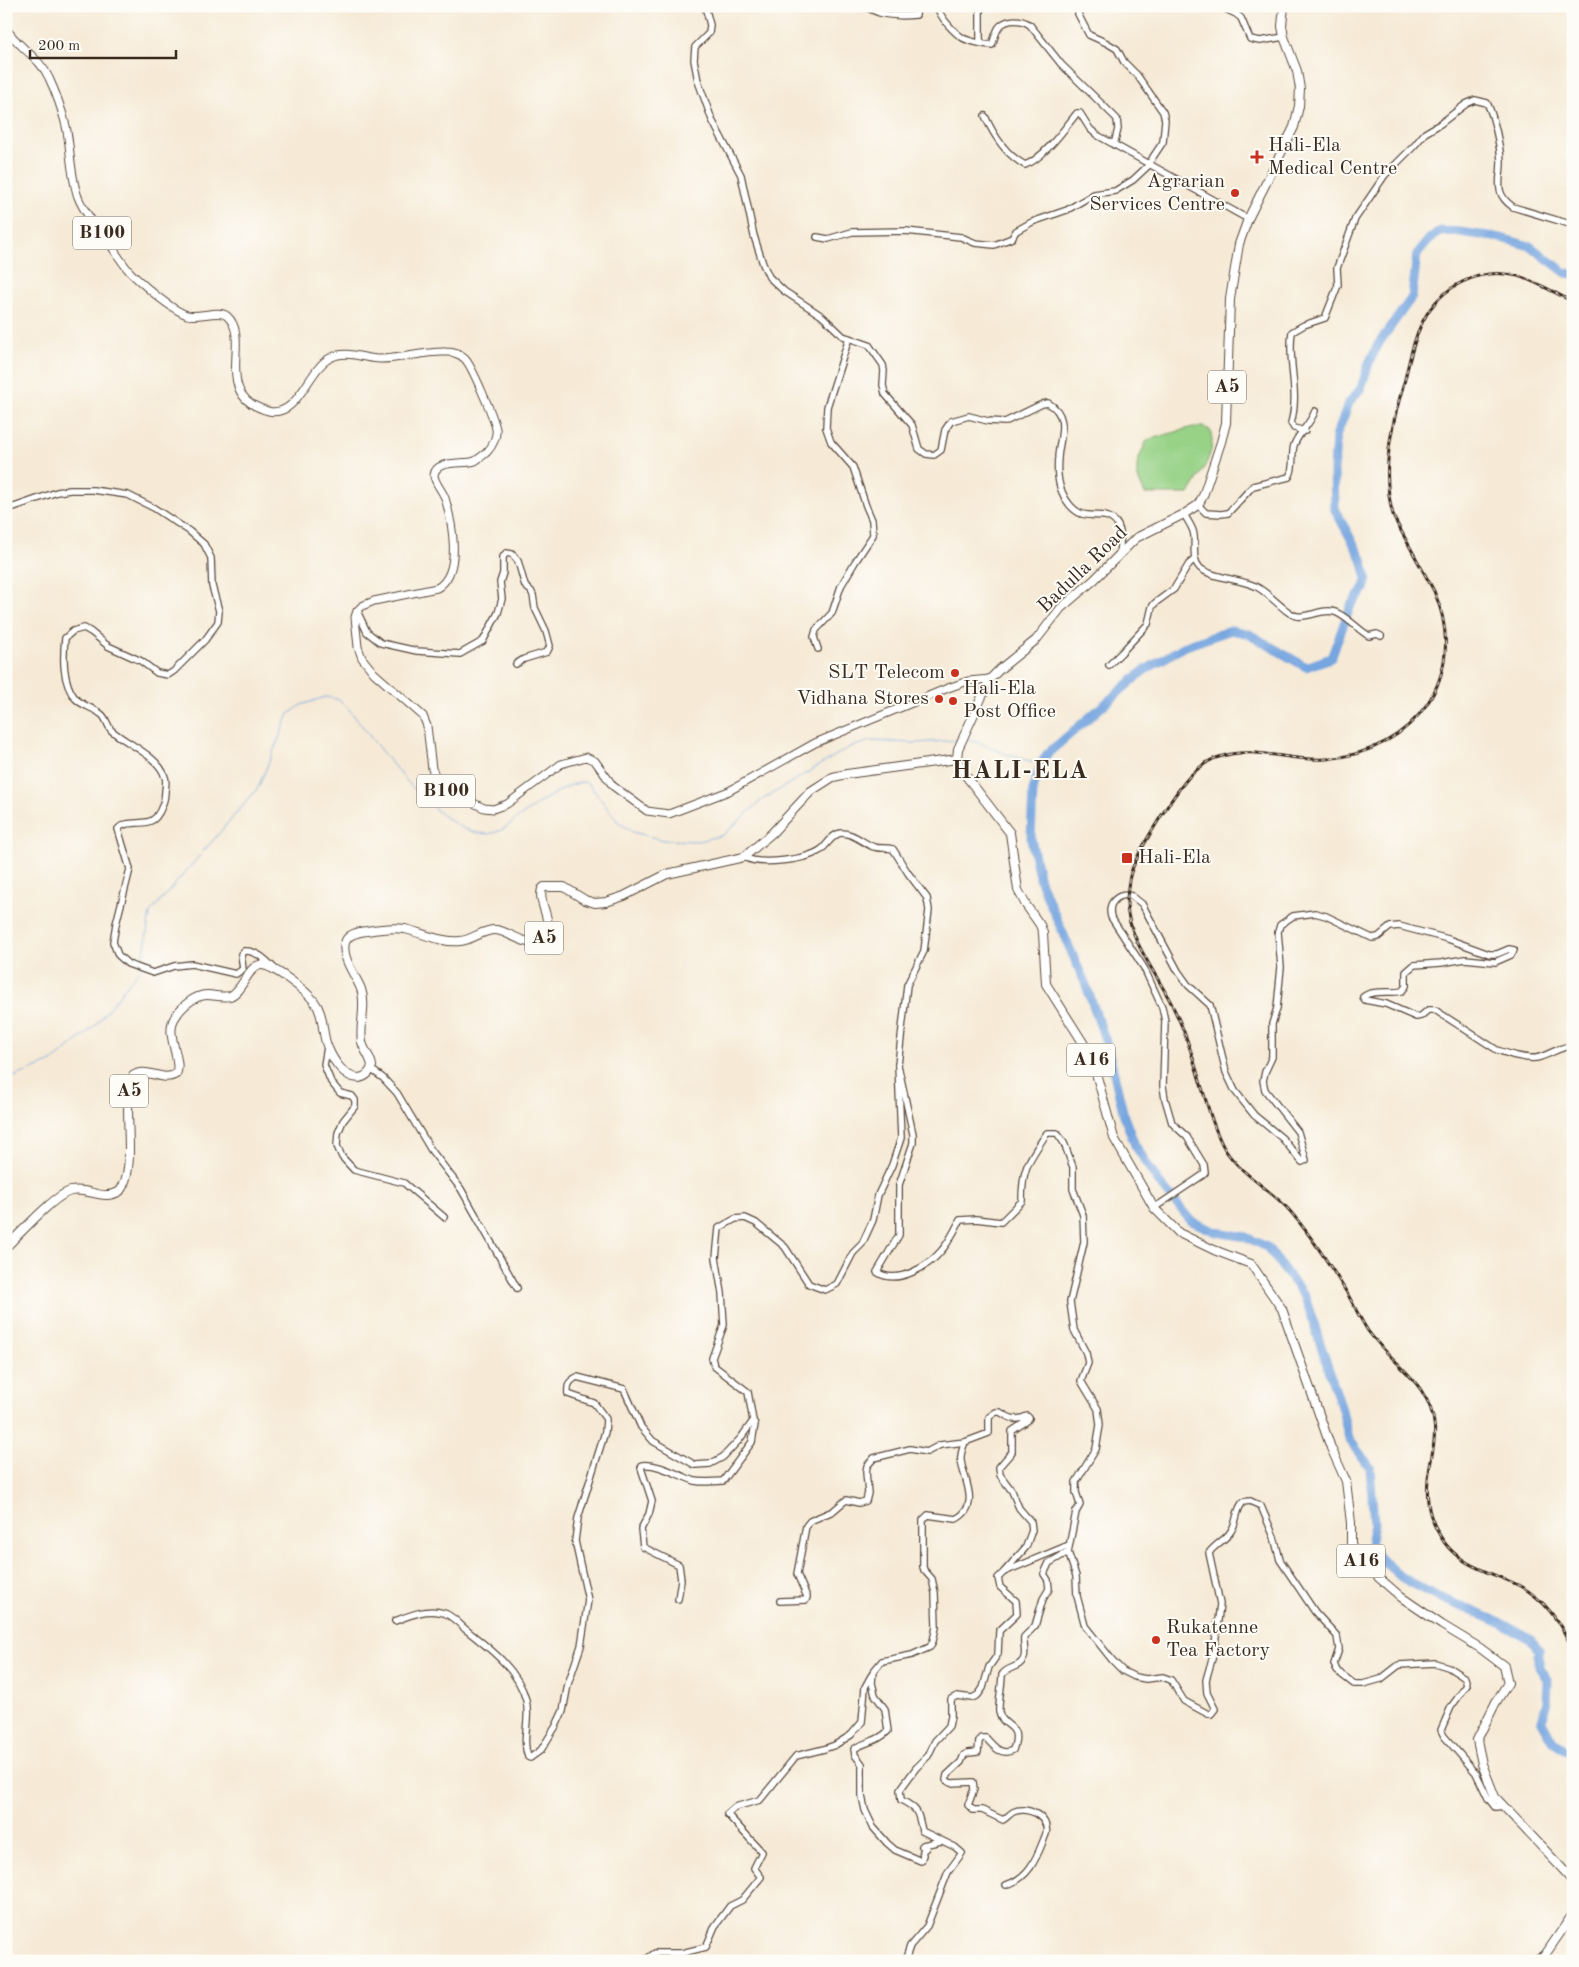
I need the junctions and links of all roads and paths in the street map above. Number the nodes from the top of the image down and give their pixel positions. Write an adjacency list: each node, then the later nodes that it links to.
1 (706, 6): 18 (street)
2 (861, 6): 3 (street)
3 (917, 6)
4 (937, 6): 11 (street)
5 (980, 6): 11 (street)
6 (1082, 6): 14 (street)
7 (1220, 6): 10 (street)
8 (1284, 6): 10 (highway, A5)
9 (6, 28): 26 (main road, B100)
10 (1284, 37): 15 (highway, A5)
11 (982, 44): 13 (street)
12 (985, 116): 13 (street)
13 (1114, 145): 14 (street)
14 (1149, 165): 15 (street); 17 (street)
15 (1248, 219): 21 (highway, A5)
16 (1573, 225): 20 (street)
17 (816, 237)
18 (849, 338): 24 (street); 28 (street)
19 (1315, 411): 20 (street)
20 (1305, 431): 21 (street)
21 (1198, 505): 23 (highway, Badulla Road)
22 (6, 507): 34 (street)
23 (1184, 514): 24 (highway, Badulla Road); 25 (street)
24 (1119, 554): 31 (highway, Badulla Road)
25 (1195, 559): 27 (street); 30 (street)
26 (357, 610): 29 (street); 31 (main road, B100)
27 (1381, 636)
28 (818, 648)
29 (516, 664)
30 (1108, 665)
31 (990, 680): 32 (highway, Badulla Road)
32 (957, 759): 33 (highway, A5); 39 (highway, A16)
33 (744, 857): 37 (street); 38 (highway, A5)
34 (274, 968): 36 (highway); 41 (highway, A5)
35 (1573, 1046): 39 (street)
36 (327, 1047): 38 (highway); 40 (street)
37 (898, 1066): 43 (street); 45 (street)
38 (372, 1070): 42 (street)
39 (1154, 1208): 52 (highway, A16)
40 (444, 1216)
41 (6, 1247)
42 (517, 1288)
43 (753, 1421): 48 (street); 50 (street)
44 (965, 1442): 47 (street); 49 (street); 51 (street)
45 (1069, 1545): 46 (street); 47 (street)
46 (1068, 1552): 52 (street); 55 (street)
47 (1004, 1572): 53 (street)
48 (678, 1599)
49 (780, 1601)
50 (395, 1621)
51 (873, 1672): 53 (street); 57 (street)
52 (1504, 1806): 54 (highway, A16)
53 (941, 1841): 58 (street)
54 (1573, 1882)
55 (1006, 1885)
56 (1573, 1914): 59 (highway)
57 (644, 1961)
58 (905, 1961)
59 (1536, 1961)

